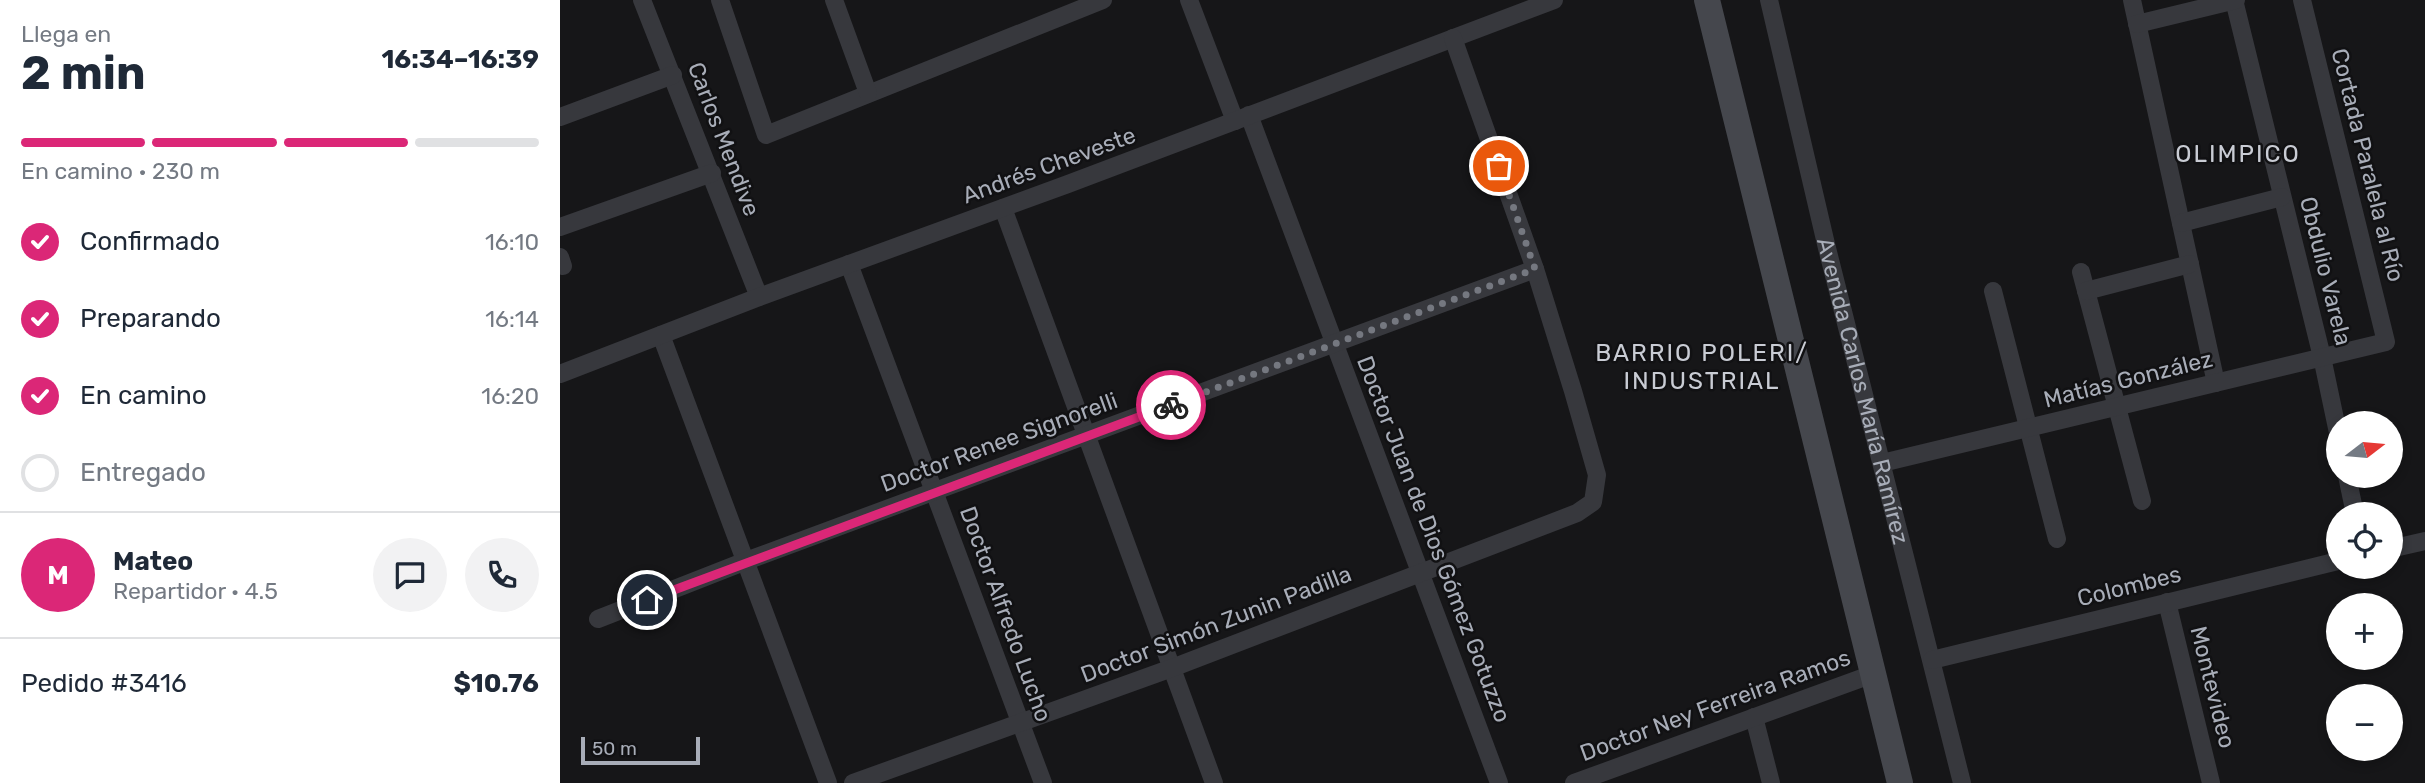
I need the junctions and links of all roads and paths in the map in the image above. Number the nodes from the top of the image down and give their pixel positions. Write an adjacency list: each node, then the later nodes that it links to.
1 (642, 0): 14 (street, Carlos Mendive)
2 (720, 0): 15 (street)
3 (834, 0): 15 (street)
4 (1103, 0): 15 (street)
5 (1189, 0): 17 (street, Doctor Juan de Dios Gómez Gotuzzo)
6 (1554, 0): 13 (street, Andrés Cheveste)
7 (1707, 0): 53 (street)
8 (1769, 0): 40 (street, Avenida Carlos María Ramírez)
9 (2132, 0): 12 (street)
10 (2234, 0): 12 (street); 19 (street, Obdulio Varela)
11 (2302, 0): 31 (street, Cortada Paralela al Río)
12 (2137, 24): 21 (street)
13 (1453, 38): 17 (street, Andrés Cheveste); 25 (street)
14 (673, 75): 16 (street); 18 (street, Carlos Mendive)
15 (868, 93)
16 (560, 117)
17 (1242, 118): 20 (street, Andrés Cheveste); 32 (street, Doctor Juan de Dios Gómez Gotuzzo)
18 (712, 173): 22 (street); 29 (street, Carlos Mendive)
19 (2282, 197): 21 (street); 33 (street, Obdulio Varela)
20 (1003, 208): 23 (street, Andrés Cheveste); 39 (street)
21 (2181, 223): 24 (street)
22 (560, 227)
23 (849, 264): 29 (street, Andrés Cheveste); 41 (street, Doctor Alfredo Lucho)
24 (2190, 264): 28 (street); 35 (street)
25 (1535, 269): 32 (street, Doctor Renee Signorelli); 48 (street, Doctor Simón Zunin Padilla)
26 (2081, 272): 28 (street)
27 (1993, 291): 38 (street)
28 (2086, 291): 36 (street)
29 (759, 297): 30 (street, Andrés Cheveste)
30 (661, 335): 34 (street, Andrés Cheveste); 46 (street)
31 (2386, 342): 33 (street, Matías González)
32 (1335, 344): 39 (street, Doctor Renee Signorelli); 48 (street, Doctor Juan de Dios Gómez Gotuzzo)
33 (2322, 357): 35 (street, Matías González); 37 (street, Obdulio Varela)
34 (560, 374)
35 (2216, 383): 36 (street, Matías González)
36 (2117, 406): 38 (street, Matías González); 42 (street)
37 (2333, 411)
38 (2029, 428): 40 (street, Matías González); 43 (street)
39 (1087, 436): 41 (street, Doctor Renee Signorelli); 52 (street)
40 (1882, 463): 51 (street, Avenida Carlos María Ramírez)
41 (934, 492): 46 (street, Doctor Renee Signorelli); 55 (street, Doctor Alfredo Lucho)
42 (2142, 501)
43 (2057, 539)
44 (2425, 541): 45 (street)
45 (2403, 546)
46 (746, 561): 50 (street, Doctor Renee Signorelli); 56 (street)
47 (2326, 564): 49 (street, Colombes)
48 (1420, 572): 52 (street, Doctor Simón Zunin Padilla); 60 (street, Doctor Juan de Dios Gómez Gotuzzo)
49 (2167, 602): 51 (street, Colombes); 65 (street, Montevideo)
50 (598, 619)
51 (1932, 660): 64 (street, Avenida Carlos María Ramírez)
52 (1172, 668): 55 (street, Doctor Simón Zunin Padilla); 59 (street)
53 (1873, 674): 54 (street, Doctor Ney Ferreira Ramos); 63 (street)
54 (1754, 717): 61 (street, Doctor Ney Ferreira Ramos); 62 (street)
55 (1020, 723): 57 (street, Doctor Simón Zunin Padilla); 58 (street, Doctor Alfredo Lucho)
56 (828, 783)
57 (853, 783)
58 (1043, 783)
59 (1214, 783)
60 (1499, 783)
61 (1574, 783)
62 (1771, 783)
63 (1900, 783)
64 (1962, 783)
65 (2211, 783)

